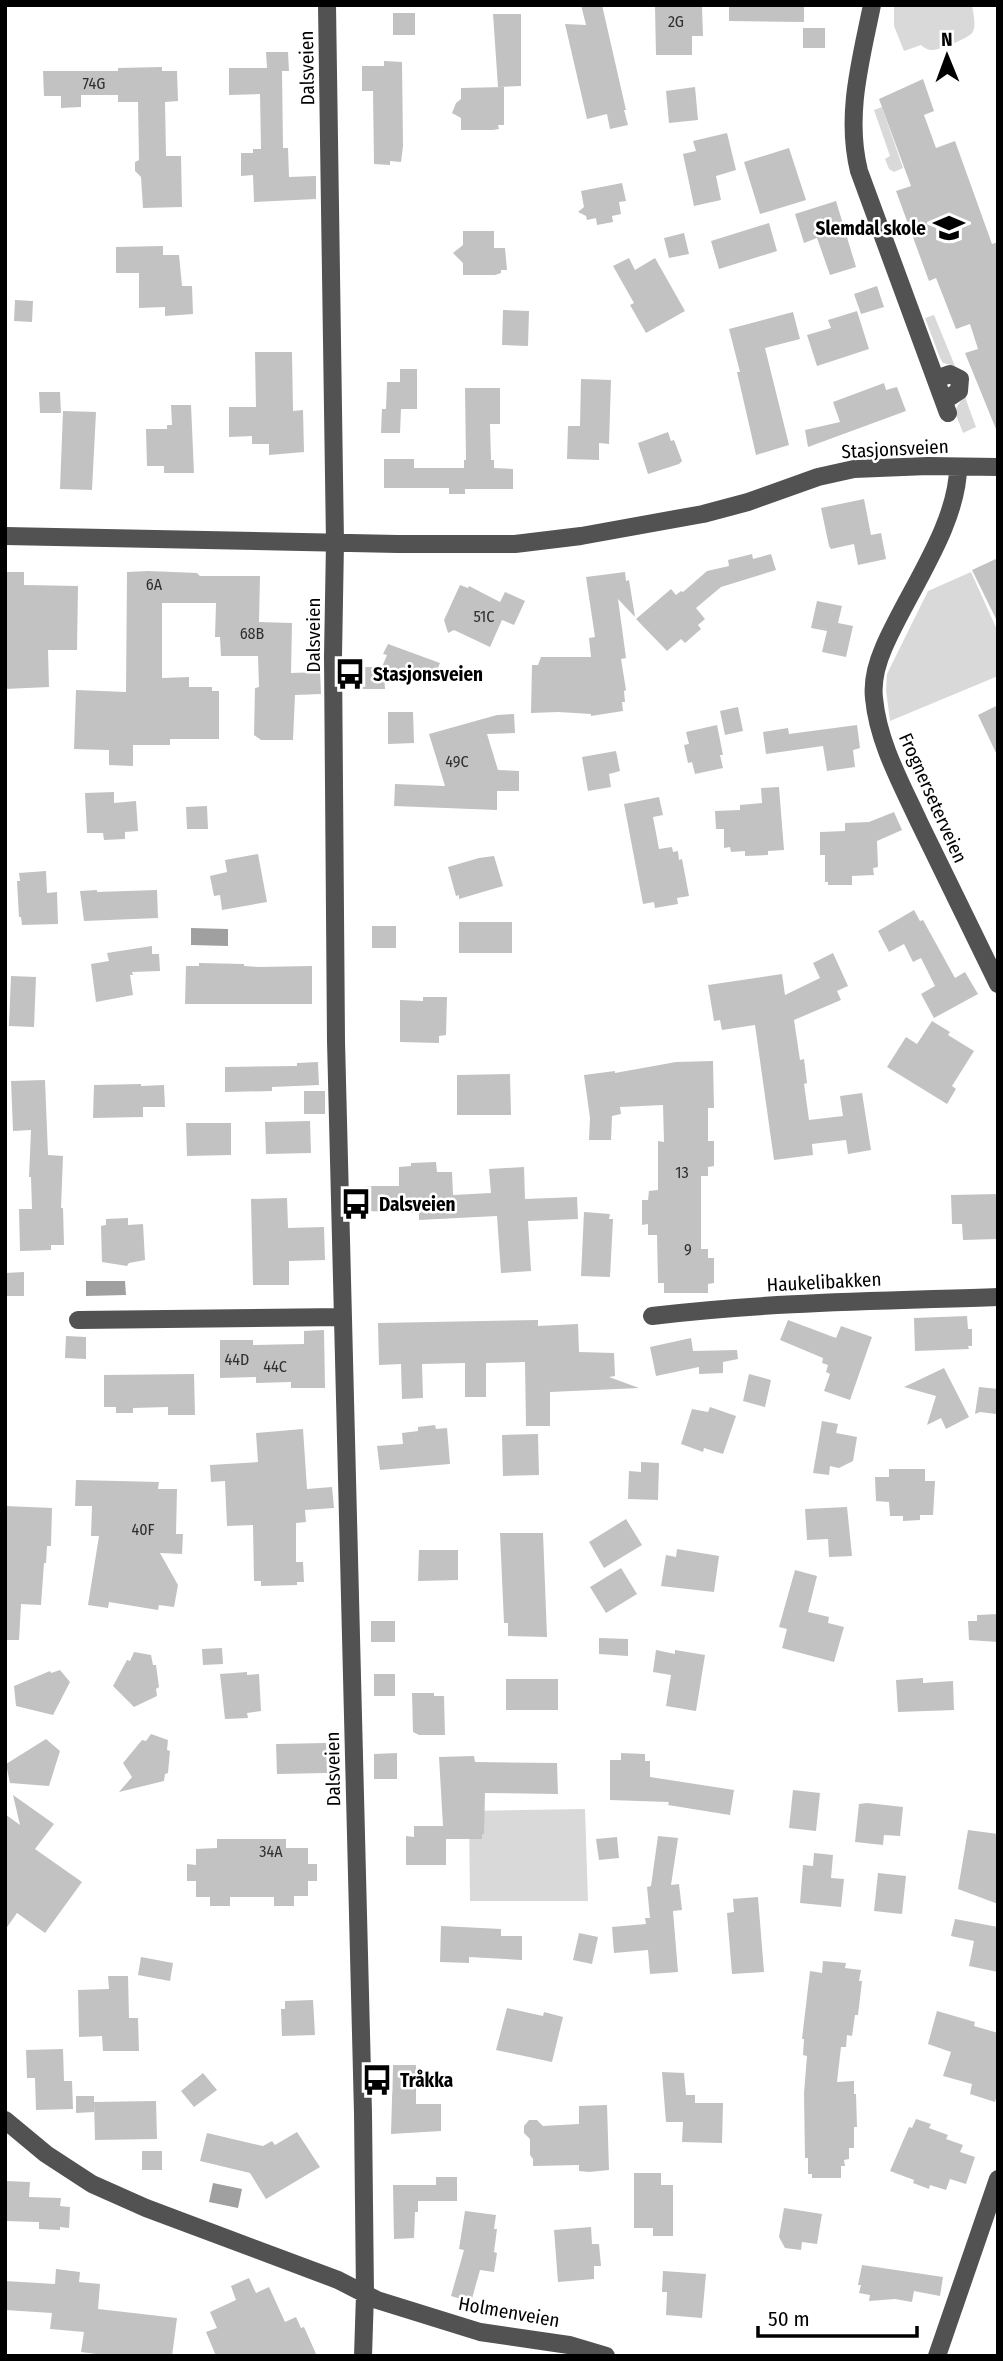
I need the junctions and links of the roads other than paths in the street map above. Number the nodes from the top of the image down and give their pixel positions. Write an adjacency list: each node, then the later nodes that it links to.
1 (327, 5): 7 (street, Dalsveien)
2 (872, 5): 3 (street)
3 (946, 407)
4 (958, 467): 5 (street, Stasjonsveien); 7 (street, Stasjonsveien); 8 (street, Frognerseterveien)
5 (998, 467)
6 (5, 536): 7 (street, Stasjonsveien)
7 (335, 543): 11 (street, Dalsveien)
8 (998, 984)
9 (998, 1297): 10 (street, Haukelibakken)
10 (652, 1316)
11 (343, 1317): 12 (street); 15 (street, Dalsveien)
12 (78, 1320)
13 (5, 2120): 15 (street)
14 (998, 2179): 18 (street)
15 (365, 2294): 16 (street, Dalsveien); 17 (street, Holmenveien)
16 (363, 2356)
17 (606, 2356)
18 (937, 2356)

